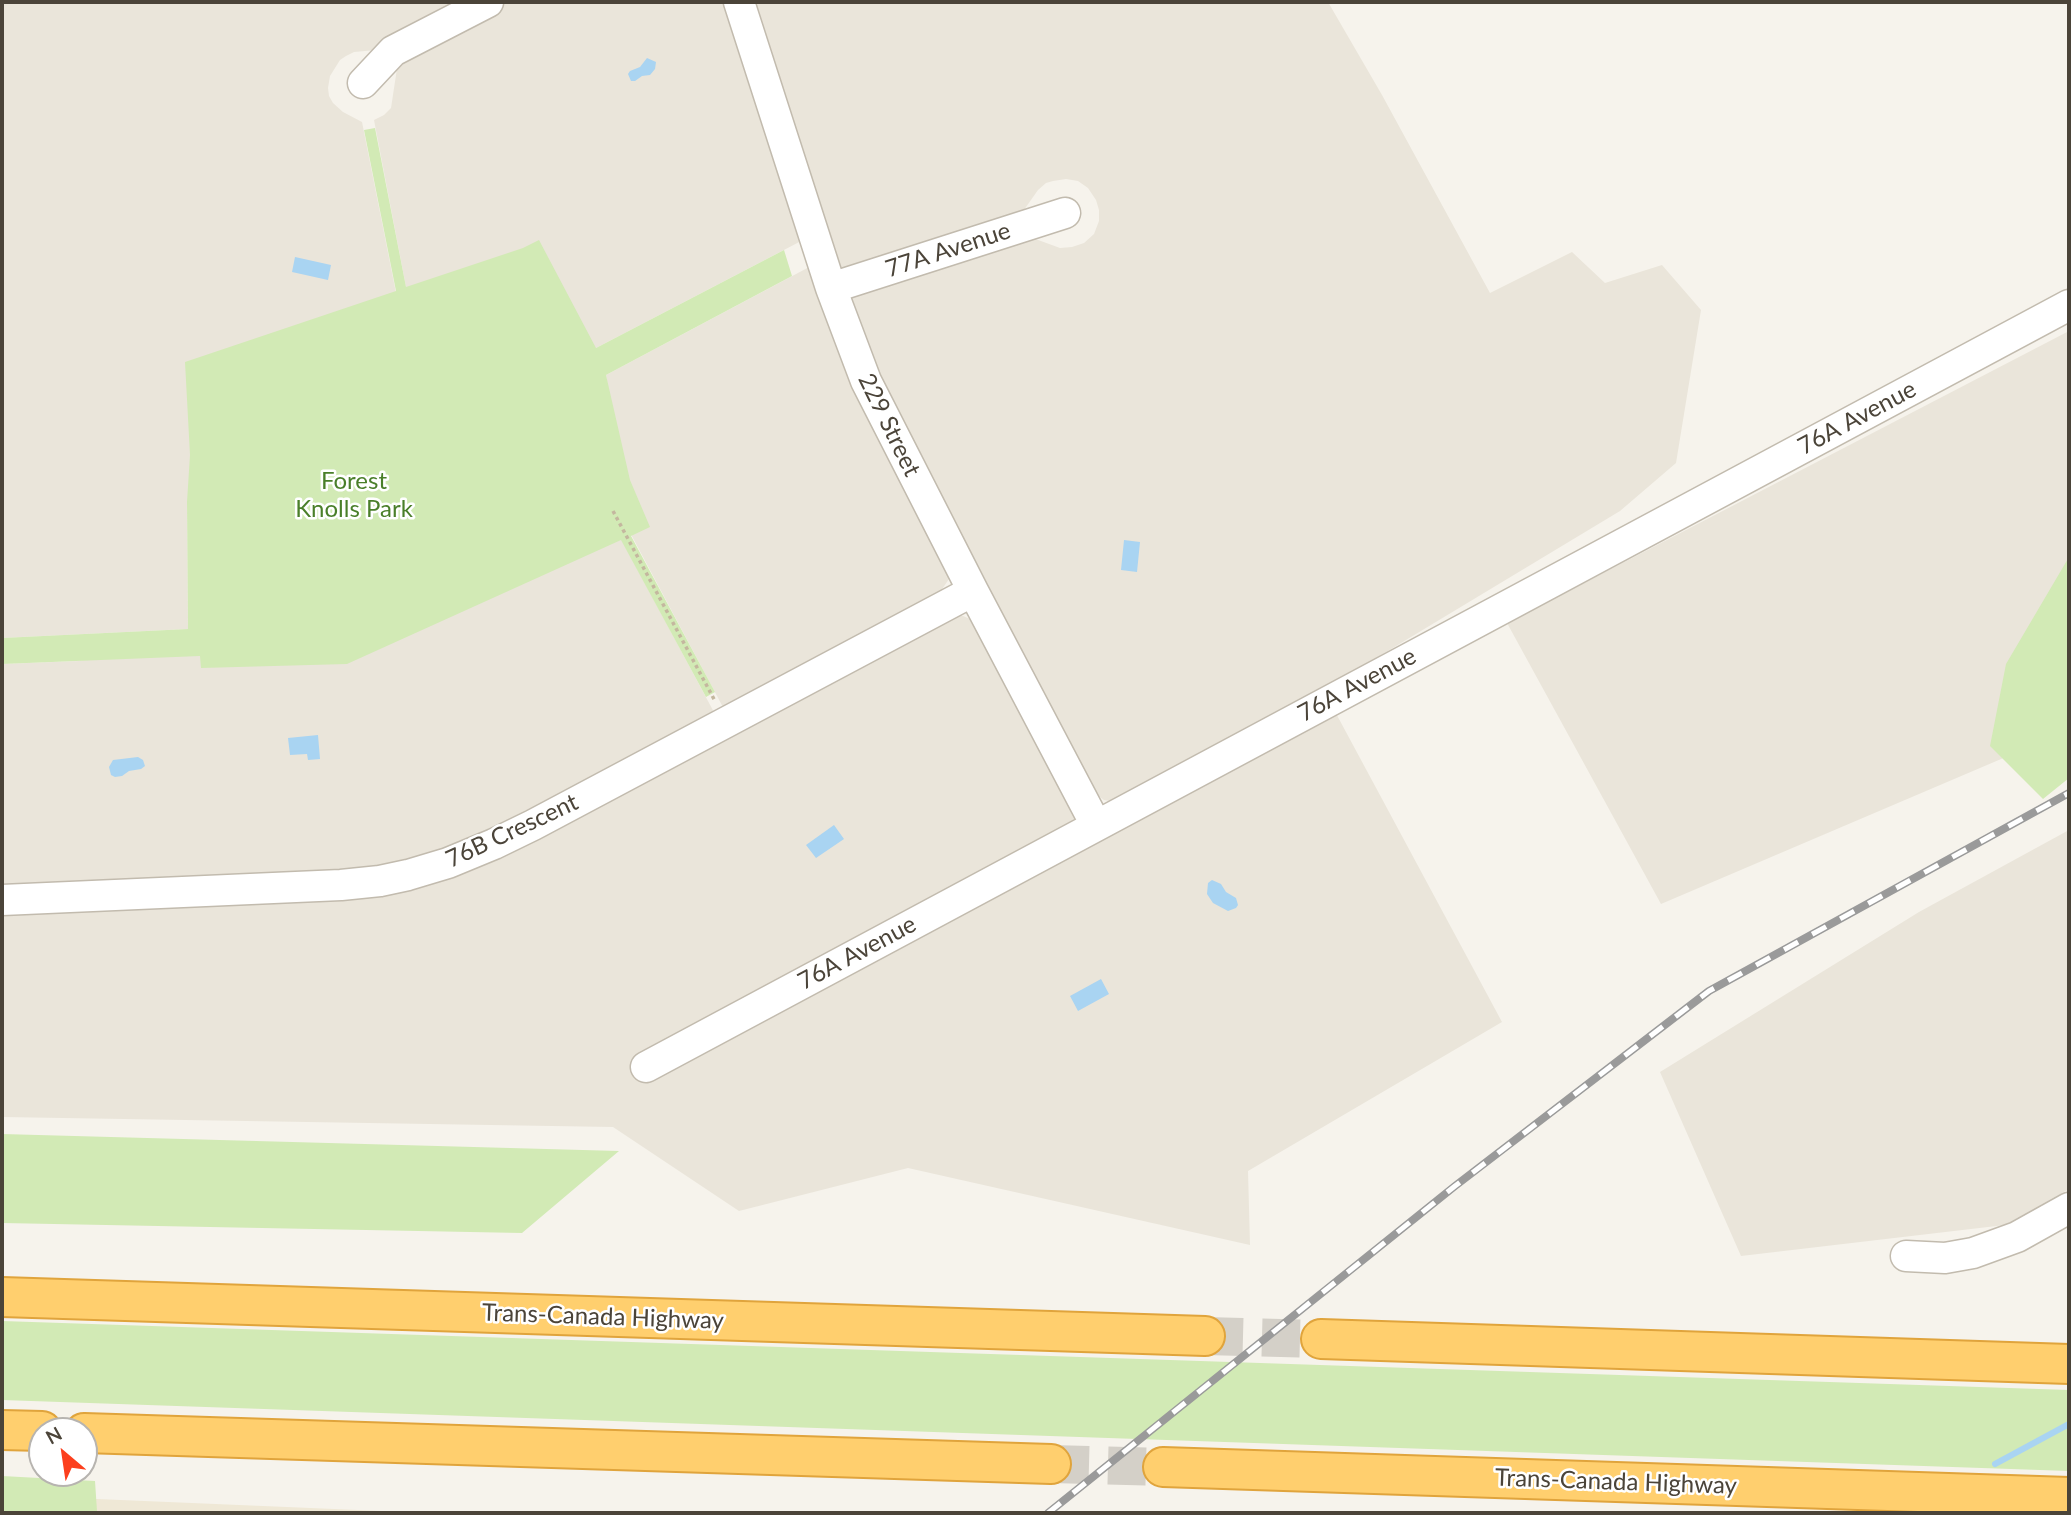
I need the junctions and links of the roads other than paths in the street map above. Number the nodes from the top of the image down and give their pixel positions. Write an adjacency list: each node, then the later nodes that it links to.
1 (488, 2): 3 (street)
2 (739, 2): 5 (street, 229 Street)
3 (363, 83)
4 (1065, 213): 5 (street, 77A Avenue)
5 (831, 288): 7 (street, 229 Street)
6 (2069, 305): 8 (street, 76A Avenue)
7 (973, 590): 8 (street, 229 Street); 9 (street, 76B Crescent)
8 (1096, 825): 10 (street, 76A Avenue)
9 (2, 900)
10 (646, 1067)
11 (2069, 1208): 12 (street)
12 (1906, 1256)
13 (2, 1297): 14 (highway, Trans-Canada Highway)
14 (1205, 1336)
15 (1321, 1339): 17 (highway)
16 (2069, 1358): 17 (highway)
17 (2016, 1362): 18 (highway)
18 (2069, 1364)
19 (2, 1430): 20 (highway)
20 (28, 1431)
21 (98, 1433): 22 (highway)
22 (1051, 1464)
23 (1163, 1467): 24 (highway, Trans-Canada Highway)
24 (1920, 1492): 25 (highway, Trans-Canada Highway); 26 (highway)
25 (2069, 1497)
26 (2069, 1507)

